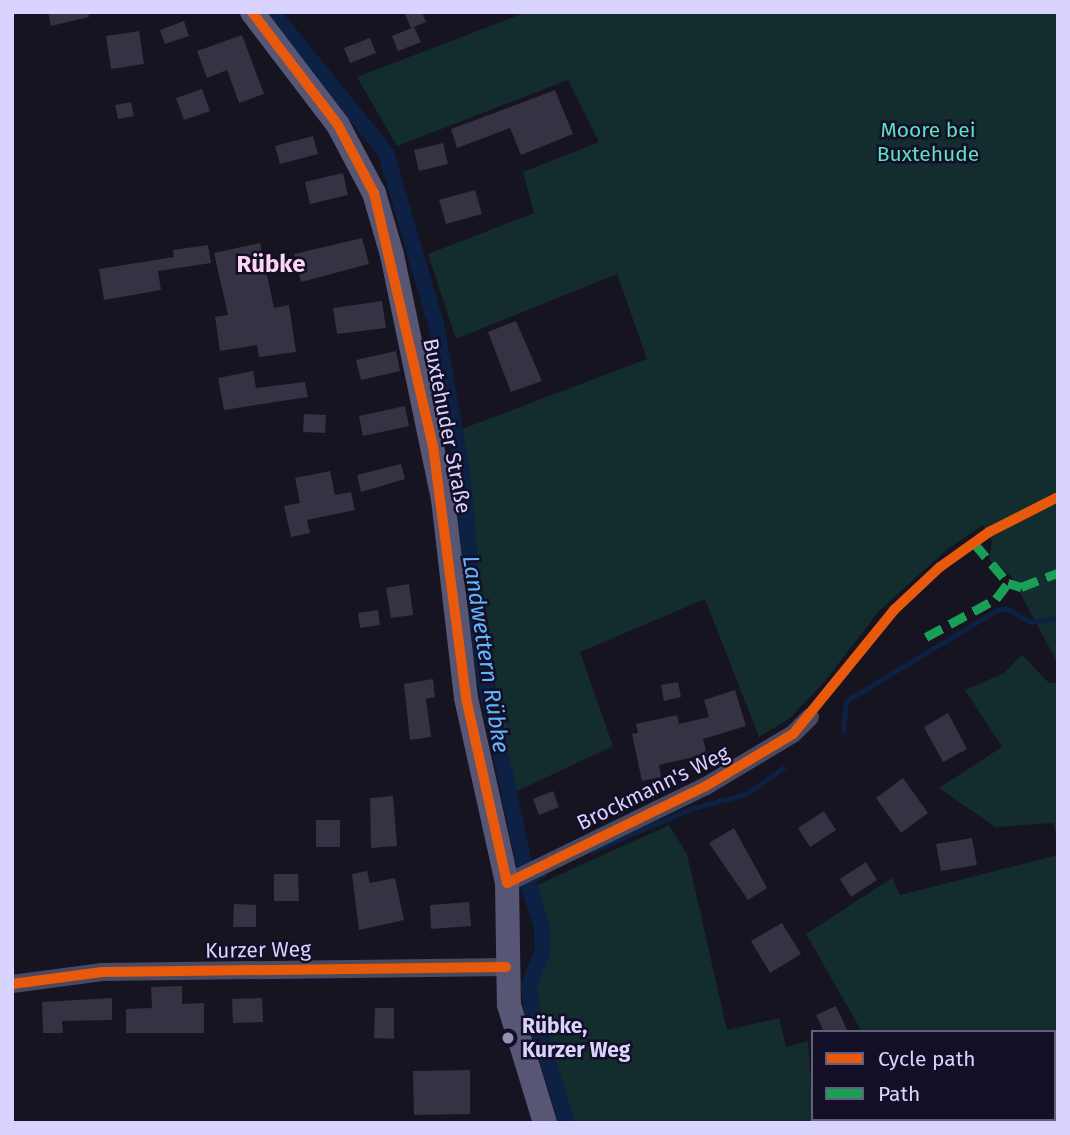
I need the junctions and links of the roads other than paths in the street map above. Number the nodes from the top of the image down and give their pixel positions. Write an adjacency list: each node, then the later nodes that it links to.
1 (253, 12): 3 (street, Buxtehuder Straße)
2 (810, 718): 3 (street, Brockmann's Weg)
3 (512, 879): 4 (street, Buxtehuder Straße)
4 (506, 967): 5 (street, Kurzer Weg); 6 (street, Buxtehuder Straße)
5 (12, 984)
6 (545, 1123)

